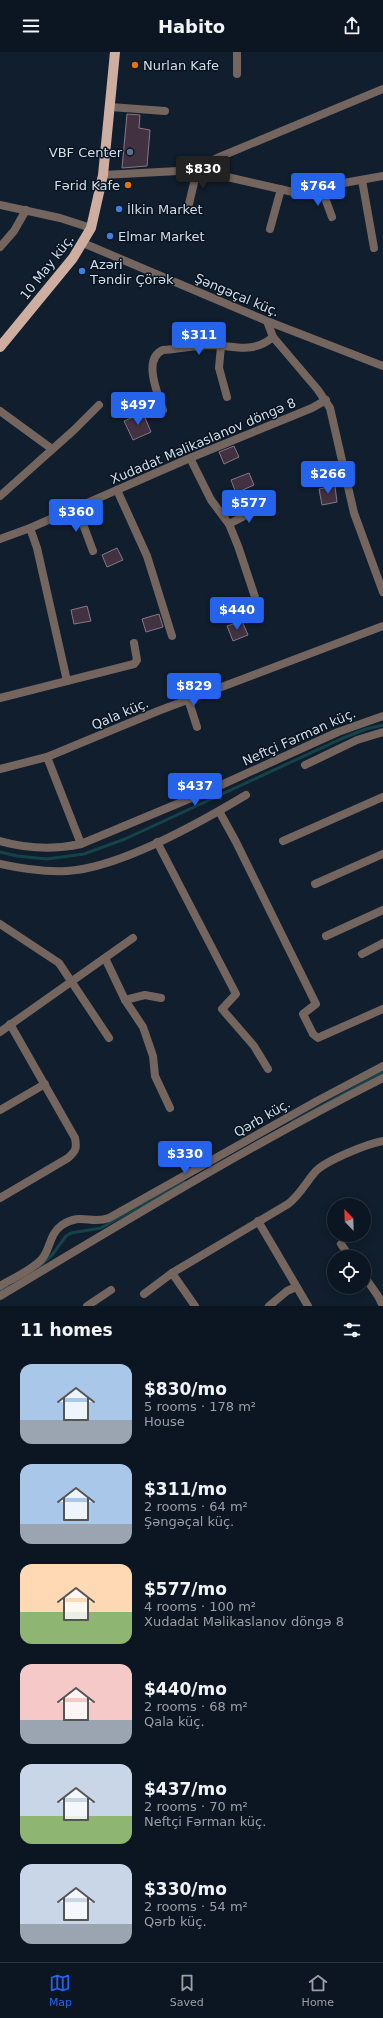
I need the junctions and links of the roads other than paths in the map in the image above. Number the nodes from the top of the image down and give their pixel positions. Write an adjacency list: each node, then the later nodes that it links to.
1 (115, 52): 5 (main road, 10 May küç.)
2 (237, 52): 3 (street)
3 (237, 74)
4 (383, 89): 7 (street)
5 (110, 107): 6 (street); 8 (main road, 10 May küç.)
6 (165, 111)
7 (197, 170): 8 (street); 11 (street); 13 (street)
8 (103, 175): 17 (main road, 10 May küç.)
9 (383, 176): 10 (street)
10 (362, 180): 12 (street); 21 (street)
11 (281, 189): 12 (street); 18 (street)
12 (322, 190): 16 (street)
13 (189, 204)
14 (0, 205): 15 (street)
15 (26, 210): 17 (street); 20 (street)
16 (332, 218)
17 (91, 228): 19 (main road, 10 May küç.)
18 (270, 229)
19 (83, 243): 22 (street, Şəngəçal küç.); 25 (main road, 10 May küç.)
20 (0, 247)
21 (374, 248)
22 (267, 321): 23 (street); 26 (street, Şəngəçal küç.)
23 (273, 337): 24 (street); 28 (street)
24 (221, 346): 27 (street); 30 (street)
25 (0, 347)
26 (383, 366)
27 (227, 397)
28 (326, 400): 33 (street, Xudadat Məlikaslanov döngə 8); 42 (street)
29 (99, 405): 32 (street)
30 (163, 410)
31 (0, 411): 32 (street)
32 (52, 449): 35 (street)
33 (190, 458): 34 (street, Xudadat Məlikaslanov döngə 8); 38 (street)
34 (117, 490): 37 (street, Xudadat Məlikaslanov döngə 8); 46 (street)
35 (0, 496)
36 (262, 507): 38 (street)
37 (77, 508): 39 (street, Xudadat Məlikaslanov döngə 8); 41 (street)
38 (228, 524): 44 (street)
39 (30, 528): 40 (street, Xudadat Məlikaslanov döngə 8); 48 (street)
40 (0, 539)
41 (93, 551)
42 (380, 574): 43 (street)
43 (383, 592)
44 (258, 606)
45 (383, 626): 50 (street, Qala küç.)
46 (172, 636)
47 (134, 643): 48 (street)
48 (67, 681): 49 (street)
49 (0, 698)
50 (188, 699): 52 (street); 54 (street, Qala küç.)
51 (383, 716): 63 (street, Neftçi Fərman küç.)
52 (197, 727)
53 (383, 732): 55 (street)
54 (46, 757): 56 (street, Qala küç.); 63 (street)
55 (305, 766)
56 (0, 769)
57 (246, 795): 59 (street)
58 (383, 797): 61 (street)
59 (219, 811): 62 (street); 77 (street)
60 (0, 841): 63 (street, Neftçi Fərman küç.)
61 (283, 841)
62 (157, 842): 65 (street); 82 (street)
63 (81, 844)
64 (383, 854): 66 (street)
65 (0, 864)
66 (315, 884)
67 (383, 910): 69 (street)
68 (0, 924): 74 (street)
69 (326, 936)
70 (133, 938): 73 (street)
71 (383, 943): 72 (street)
72 (362, 954)
73 (105, 958): 74 (street); 76 (street)
74 (72, 980): 78 (street); 80 (street)
75 (161, 998): 76 (street)
76 (125, 1000): 85 (street)
77 (383, 1010)
78 (10, 1024): 79 (street); 84 (street)
79 (0, 1032)
80 (109, 1038)
81 (383, 1066): 93 (street, Qərb küç.)
82 (268, 1069)
83 (383, 1078): 98 (street, Qərb küç.)
84 (45, 1084): 86 (street); 88 (street)
85 (170, 1108)
86 (0, 1110)
87 (383, 1141): 89 (street)
88 (0, 1198)
89 (258, 1221): 92 (street); 95 (street)
90 (341, 1244): 91 (street)
91 (345, 1250)
92 (172, 1273): 97 (street); 100 (street)
93 (0, 1286)
94 (371, 1286): 103 (street)
95 (296, 1287): 101 (street); 102 (street)
96 (111, 1290): 99 (street)
97 (144, 1294)
98 (0, 1296)
99 (87, 1306)
100 (195, 1306)
101 (269, 1306)
102 (308, 1306)
103 (383, 1306)

